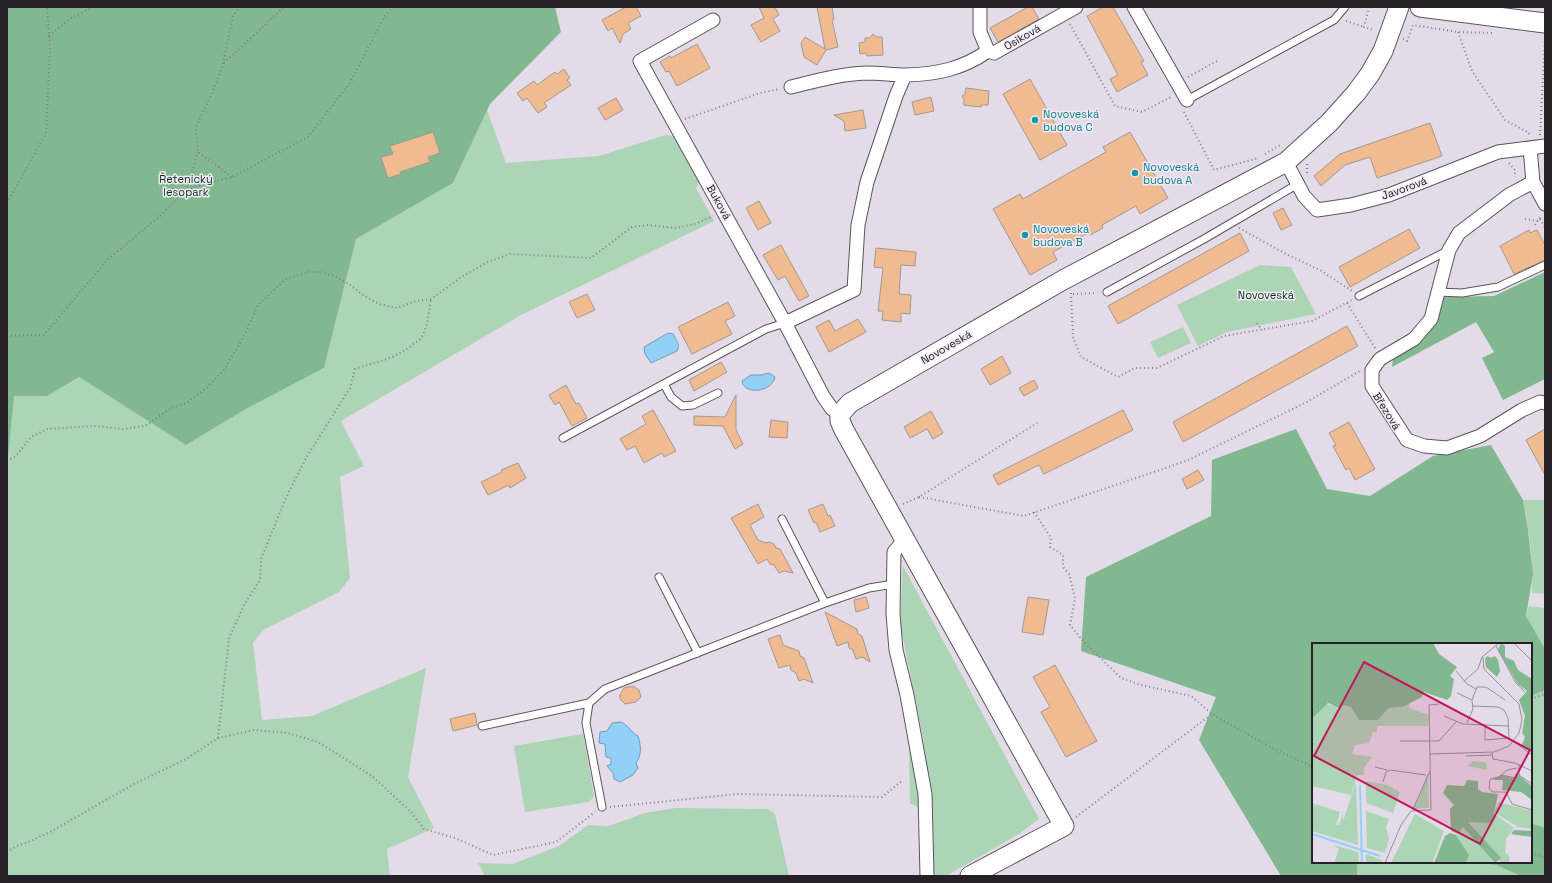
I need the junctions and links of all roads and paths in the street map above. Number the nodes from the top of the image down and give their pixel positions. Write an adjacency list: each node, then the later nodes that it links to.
1 (47, 7): 19 (path)
2 (93, 7): 19 (path)
3 (240, 7): 23 (path)
4 (284, 7): 23 (path)
5 (393, 7): 38 (path)
6 (980, 7): 21 (street, Osiková)
7 (1134, 7): 29 (street)
8 (1345, 7): 12 (lane)
9 (1399, 7): 36 (street, Novoveská)
10 (1420, 7): 14 (street)
11 (1070, 10): 21 (street, Osiková); 28 (path)
12 (1339, 14): 15 (path); 29 (lane)
13 (713, 20): 30 (street, Buková)
14 (1545, 23)
15 (1364, 27)
16 (1374, 30): 18 (path)
17 (1458, 32): 34 (path)
18 (1372, 35)
19 (49, 36): 42 (path)
20 (1544, 38): 27 (path)
21 (988, 51): 25 (street)
22 (1217, 61): 24 (path)
23 (223, 64): 35 (path)
24 (1195, 73)
25 (906, 75): 26 (street); 57 (street)
26 (791, 87): 30 (path)
27 (1544, 92): 33 (path)
28 (1175, 95)
29 (1185, 104): 37 (path)
30 (675, 123): 44 (street, Buková)
31 (1545, 136): 33 (path)
32 (1523, 137): 34 (path)
33 (1542, 141): 34 (street, Javorová); 34 (path)
34 (1530, 143): 39 (street, Javorová); 40 (street)
35 (198, 152): 38 (path); 41 (path)
36 (1292, 157): 39 (street, Javorová); 39 (path); 66 (street, Novoveská)
37 (1260, 158)
38 (232, 177): 41 (path)
39 (1302, 179): 47 (lane)
40 (1533, 182): 43 (street); 50 (street)
41 (187, 189): 60 (path)
42 (7, 203)
43 (1544, 209): 46 (path)
44 (724, 211): 55 (path); 57 (street, Buková)
45 (1525, 219): 46 (path)
46 (1539, 220): 48 (path); 49 (path)
47 (1231, 224): 52 (lane); 54 (path)
48 (1535, 225)
49 (1545, 227)
50 (1449, 250): 53 (street); 54 (lane)
51 (1545, 266): 53 (lane)
52 (1107, 292): 59 (path)
53 (1437, 292): 61 (street)
54 (1359, 296): 56 (path)
55 (431, 299): 69 (path); 84 (path)
56 (1347, 303): 59 (path); 61 (path)
57 (785, 323): 63 (lane); 66 (street, Buková)
58 (1257, 323): 59 (path)
59 (1262, 330)
60 (7, 336)
61 (1382, 357): 65 (street, Březová)
62 (1362, 369): 72 (path)
63 (664, 384): 64 (lane); 68 (lane)
64 (718, 393)
65 (1545, 403)
66 (840, 414): 71 (street)
67 (1037, 423): 70 (path)
68 (563, 438)
69 (7, 461)
70 (919, 497): 71 (path); 72 (path)
71 (890, 512): 74 (street)
72 (1034, 512): 82 (path)
73 (782, 519): 77 (lane)
74 (905, 539): 76 (street); 88 (street)
75 (659, 577): 78 (lane)
76 (894, 584): 77 (lane); 92 (street)
77 (825, 603): 78 (lane)
78 (698, 652): 81 (lane)
79 (1545, 694): 80 (path)
80 (1532, 699)
81 (589, 703): 83 (lane); 87 (lane)
82 (1212, 714): 85 (path); 88 (path)
83 (482, 726)
84 (218, 738): 87 (path); 89 (path)
85 (1312, 767)
86 (902, 781): 87 (path)
87 (602, 807)
88 (1064, 826): 93 (street)
89 (7, 852)
90 (1532, 853): 91 (path)
91 (1545, 858)
92 (927, 876)
93 (970, 876)

